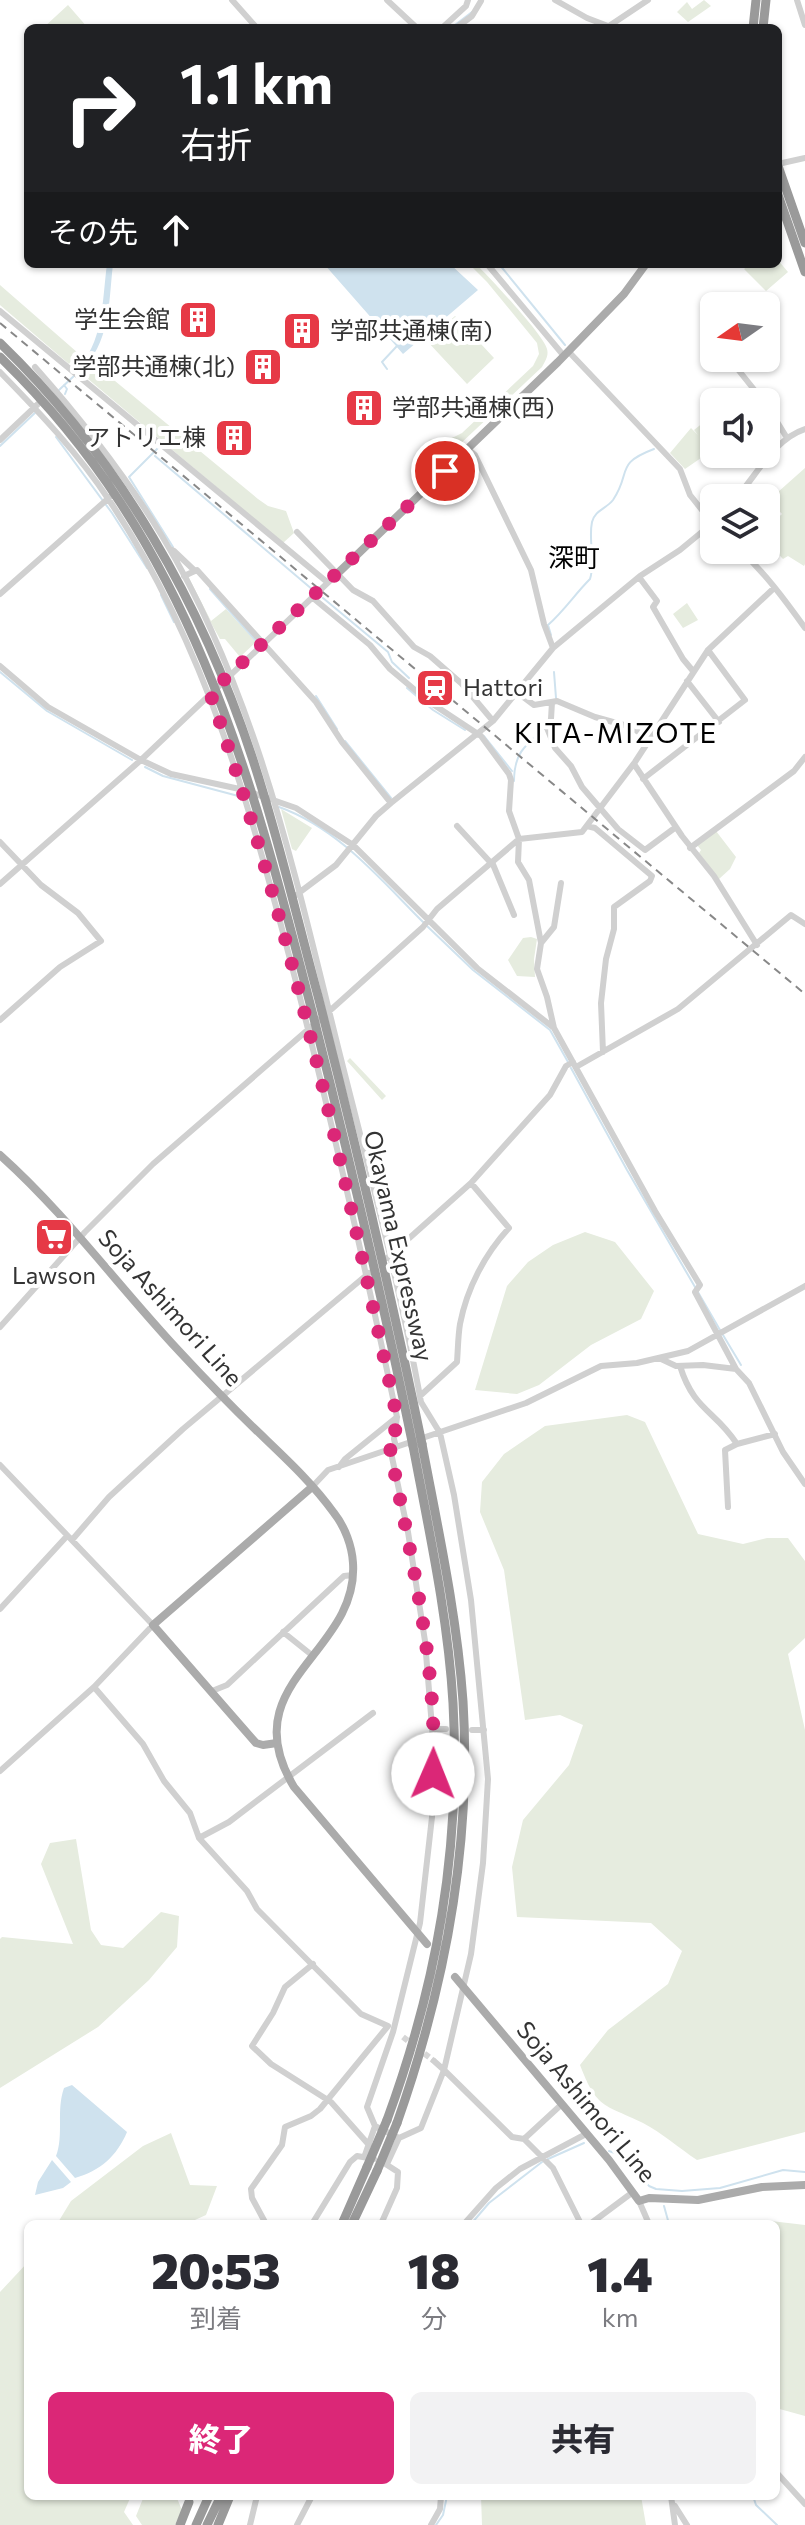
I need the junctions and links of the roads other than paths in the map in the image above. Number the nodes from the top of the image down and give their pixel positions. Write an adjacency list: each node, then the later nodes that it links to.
1 (232, 0): 11 (street)
2 (387, 0): 12 (street)
3 (555, 0): 15 (street)
4 (648, 0): 16 (street)
5 (756, 0): 17 (highway)
6 (766, 0): 18 (highway)
7 (797, 0): 10 (street)
8 (468, 1): 9 (street); 13 (street)
9 (480, 1): 14 (street)
10 (803, 8): 19 (street)
11 (253, 24)
12 (413, 24)
13 (446, 24)
14 (461, 24)
15 (600, 24)
16 (612, 24)
17 (753, 24)
18 (763, 24)
19 (805, 25)
20 (805, 158): 21 (street)
21 (782, 164)
22 (782, 177): 24 (highway)
23 (782, 206): 27 (highway)
24 (805, 243)
25 (491, 268): 30 (street)
26 (643, 268): 30 (main road)
27 (805, 272)
28 (0, 311): 55 (street)
29 (0, 343): 123 (highway, Okayama Expressway, bridge)
30 (566, 354): 42 (main road); 46 (street)
31 (0, 357): 123 (highway, Okayama Expressway, bridge)
32 (35, 367): 36 (street)
33 (0, 372): 37 (street)
34 (740, 372): 35 (street)
35 (753, 388)
36 (57, 392): 37 (street); 43 (street)
37 (37, 410): 41 (street); 45 (street)
38 (780, 427): 40 (street)
39 (805, 429): 40 (street)
40 (787, 438): 44 (street)
41 (0, 440)
42 (468, 449): 52 (main road); 61 (street)
43 (128, 482): 45 (street); 49 (street)
44 (748, 484)
45 (106, 500): 57 (street); 67 (street)
46 (700, 507)
47 (297, 532): 52 (street)
48 (700, 532): 54 (street)
49 (170, 549): 51 (street); 53 (street)
50 (755, 564): 56 (street)
51 (194, 570): 53 (street); 60 (street)
52 (337, 574): 55 (street); 70 (street)
53 (184, 576): 65 (street)
54 (639, 577): 61 (street); 64 (street)
55 (327, 582): 58 (street)
56 (773, 589): 59 (street); 62 (street)
57 (0, 594)
58 (313, 598): 60 (street); 72 (street)
59 (805, 628)
60 (262, 643): 65 (street); 80 (street)
61 (553, 648): 68 (street)
62 (708, 650): 64 (street); 71 (street)
63 (0, 666): 75 (street)
64 (693, 671): 66 (street)
65 (229, 674): 67 (street); 79 (street)
66 (687, 681): 71 (street); 73 (street)
67 (210, 693): 75 (street); 78 (street)
68 (518, 693): 69 (street); 70 (street)
69 (552, 702): 73 (street); 81 (street)
70 (493, 721): 72 (street)
71 (719, 722): 77 (street)
72 (476, 732): 80 (street); 85 (street)
73 (649, 739): 76 (street)
74 (805, 757): 87 (street)
75 (141, 760): 78 (street); 90 (street)
76 (634, 764): 77 (street); 81 (street)
77 (643, 779): 84 (street)
78 (245, 795): 79 (street); 94 (street)
79 (273, 803): 88 (street); 93 (street)
80 (391, 803): 88 (street)
81 (600, 808): 83 (street); 84 (street)
82 (457, 826): 89 (street)
83 (587, 826): 85 (street); 104 (street)
84 (676, 827): 87 (street)
85 (520, 838): 89 (street); 98 (street)
86 (0, 842): 90 (street)
87 (690, 848): 99 (street)
88 (351, 849): 93 (street); 96 (street)
89 (492, 862): 95 (street); 96 (street)
90 (23, 864): 92 (street); 101 (street)
91 (561, 883): 98 (street)
92 (0, 884)
93 (299, 893): 94 (street); 100 (street)
94 (277, 909): 103 (street)
95 (514, 915)
96 (426, 923): 100 (street); 102 (street)
97 (805, 924): 99 (street)
98 (541, 943): 102 (street)
99 (757, 945): 104 (street)
100 (329, 1011): 103 (street); 109 (street)
101 (0, 1020)
102 (554, 1028): 105 (street)
103 (308, 1030): 108 (street); 110 (street)
104 (603, 1052): 105 (street)
105 (572, 1065): 107 (street); 113 (street)
106 (0, 1155): 108 (main road, Soja Ashimori Line)
107 (471, 1183): 109 (street); 117 (street)
108 (81, 1239): 112 (street); 118 (main road, Soja Ashimori Line)
109 (389, 1256): 110 (street); 117 (street)
110 (367, 1275): 118 (street); 119 (street)
111 (805, 1286): 113 (street)
112 (0, 1327)
113 (721, 1334): 114 (street); 116 (street)
114 (659, 1358): 115 (street); 120 (street)
115 (680, 1366): 116 (street); 122 (street)
116 (736, 1369): 121 (street)
117 (420, 1396): 119 (street); 120 (street)
118 (223, 1397): 128 (main road, Soja Ashimori Line); 130 (street)
119 (397, 1417): 124 (street); 126 (street)
120 (440, 1433): 124 (street); 142 (street)
121 (775, 1434): 122 (street); 127 (street)
122 (737, 1444): 129 (street)
123 (417, 1445): 166 (highway, Okayama Expressway, bridge)
124 (393, 1448): 126 (street); 139 (street)
125 (0, 1465): 130 (street)
126 (339, 1467): 128 (street)
127 (805, 1484)
128 (312, 1487): 131 (main road, Soja Ashimori Line); 133 (main road)
129 (728, 1507)
130 (70, 1538): 132 (street); 133 (street)
131 (353, 1575): 134 (street); 135 (main road, Soja Ashimori Line)
132 (0, 1609)
133 (153, 1625): 136 (street); 137 (main road)
134 (283, 1632): 135 (street); 137 (street)
135 (313, 1656): 143 (main road, Soja Ashimori Line)
136 (94, 1687): 144 (street); 146 (street)
137 (212, 1691): 143 (main road)
138 (373, 1713): 145 (street)
139 (434, 1729): 140 (street); 147 (street)
140 (446, 1729)
141 (472, 1730): 142 (street)
142 (484, 1730): 151 (street)
143 (277, 1743): 145 (main road, Soja Ashimori Line)
144 (0, 1771)
145 (287, 1776): 146 (street); 147 (main road, Soja Ashimori Line)
146 (199, 1838): 149 (street)
147 (418, 1934): 148 (main road, Soja Ashimori Line); 152 (street)
148 (427, 1944)
149 (313, 1964): 152 (street); 156 (street)
150 (455, 1977): 151 (main road, Soja Ashimori Line)
151 (462, 1986): 155 (street); 157 (main road, Soja Ashimori Line)
152 (391, 2029): 153 (street); 156 (street); 158 (street)
153 (403, 2037)
154 (434, 2061): 155 (street)
155 (444, 2070): 160 (street); 161 (street)
156 (328, 2099): 162 (street); 170 (street)
157 (562, 2104): 159 (main road, Soja Ashimori Line); 161 (street)
158 (375, 2126): 160 (street); 162 (street)
159 (586, 2134): 164 (street); 168 (main road, Soja Ashimori Line)
160 (399, 2138): 165 (street)
161 (524, 2139): 164 (street)
162 (369, 2145): 163 (street)
163 (365, 2155): 165 (street); 171 (street)
164 (543, 2160): 175 (street); 176 (street)
165 (387, 2164): 174 (street)
166 (372, 2169): 172 (highway, Okayama Expressway); 173 (highway, Okayama Expressway)
167 (805, 2185): 169 (main road, Soja Ashimori Line)
168 (633, 2192): 169 (main road, Soja Ashimori Line); 177 (street)
169 (639, 2201): 178 (street)
170 (264, 2220)
171 (314, 2220)
172 (344, 2220)
173 (353, 2220)
174 (383, 2220)
175 (468, 2220)
176 (579, 2220)
177 (595, 2220)
178 (647, 2220)
179 (780, 2476): 188 (street)
180 (207, 2500): 190 (highway)
181 (219, 2500): 191 (highway)
182 (228, 2500): 192 (highway)
183 (256, 2500): 193 (street)
184 (310, 2500): 194 (street)
185 (441, 2500): 195 (street)
186 (672, 2500): 196 (street); 197 (street)
187 (189, 2502): 189 (highway)
188 (805, 2504)
189 (180, 2525)
190 (196, 2525)
191 (207, 2525)
192 (218, 2525)
193 (250, 2525)
194 (297, 2525)
195 (431, 2525)
196 (675, 2525)
197 (687, 2525)

